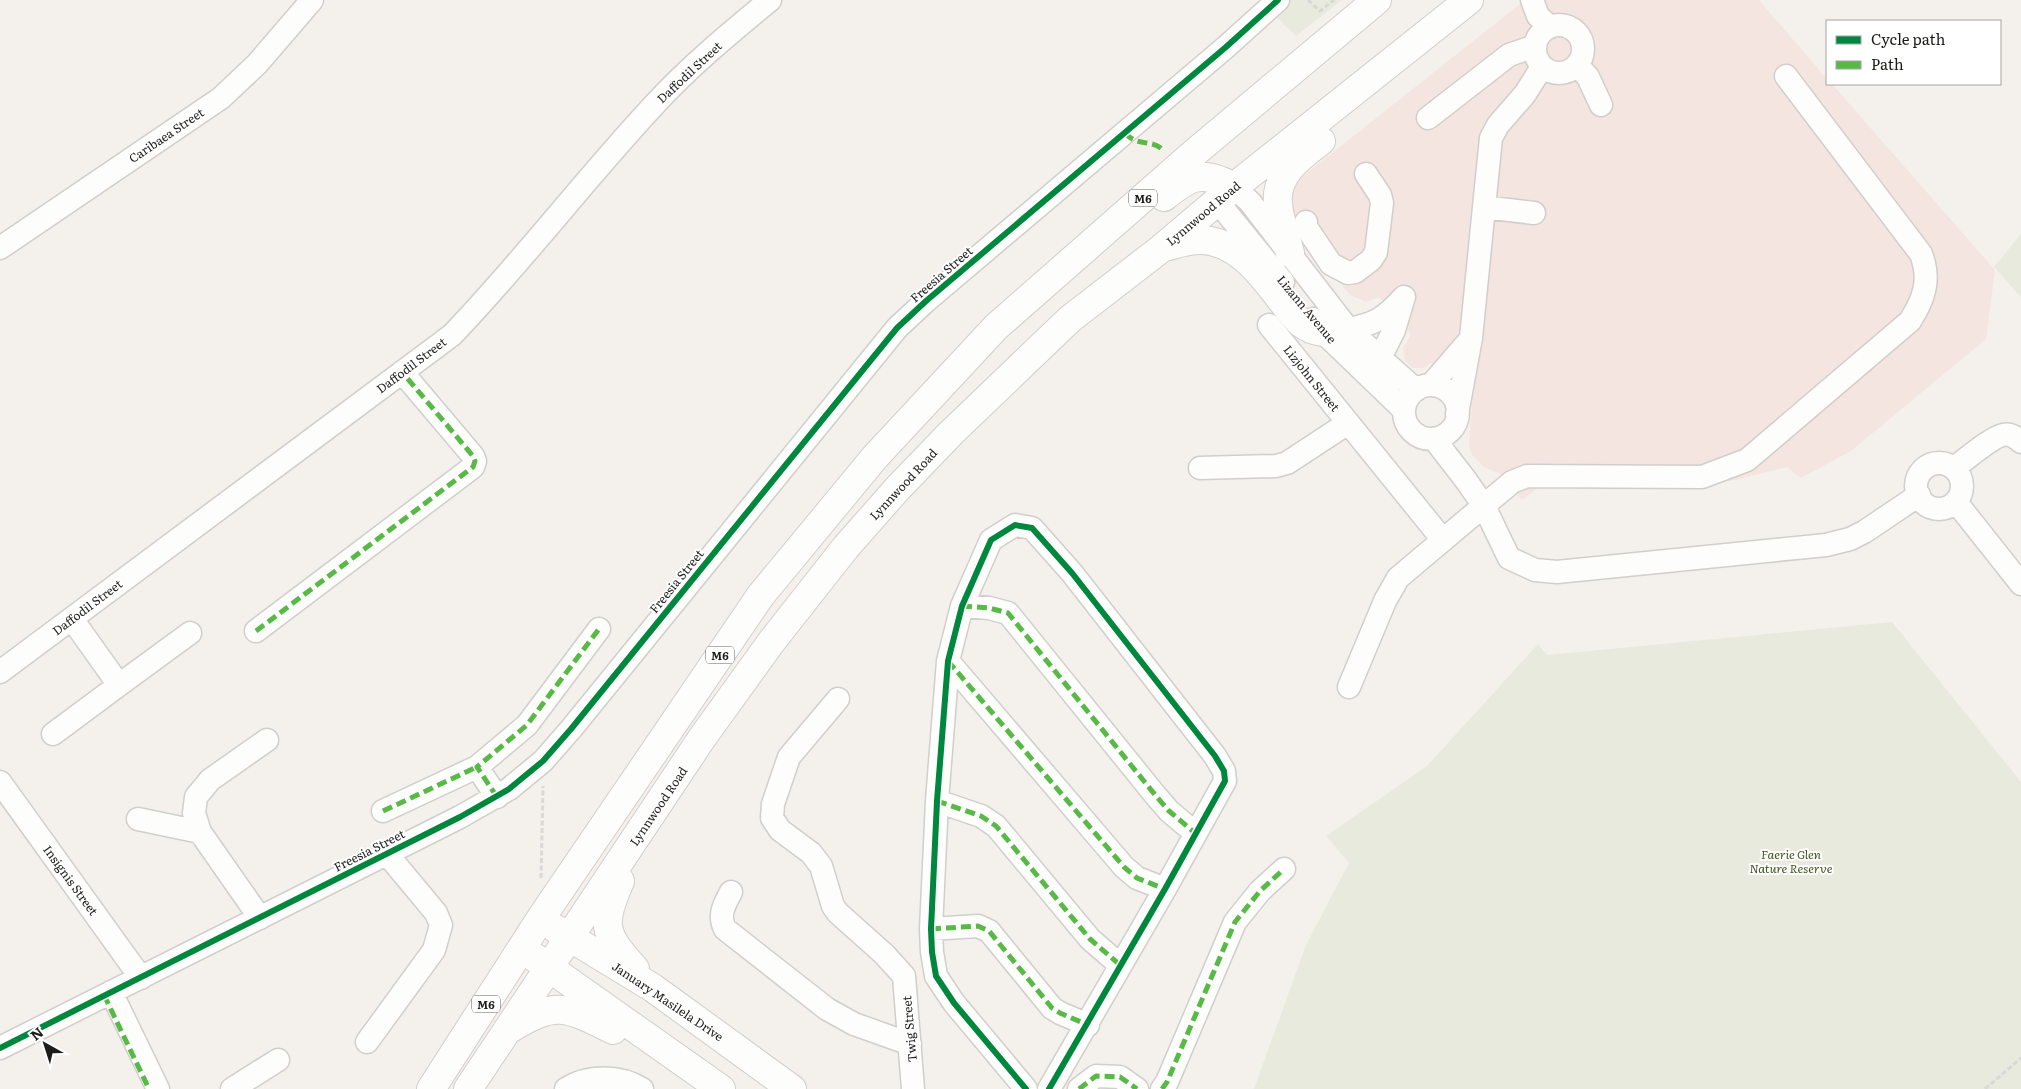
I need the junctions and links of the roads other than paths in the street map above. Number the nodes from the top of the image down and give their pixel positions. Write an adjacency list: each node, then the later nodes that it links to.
1 (312, 0): 21 (street, Caribaea Street)
2 (770, 0): 28 (street, Daffodil Street)
3 (1377, 0): 14 (main road, M6)
4 (1469, 0): 7 (main road, Lynnwood Road / M6)
5 (1532, 0): 8 (street)
6 (1275, 1): 58 (street, Freesia Street)
7 (1441, 22): 17 (main road, Lynnwood Road / M6); 23 (main road)
8 (1550, 27): 9 (street); 10 (street)
9 (1538, 56): 10 (street); 13 (street); 18 (street)
10 (1578, 66): 12 (street)
11 (1786, 76): 41 (street)
12 (1601, 105)
13 (1428, 118)
14 (1234, 120): 16 (main road); 30 (main road, M6)
15 (1366, 174): 20 (street)
16 (1202, 177): 17 (main road); 30 (main road)
17 (1226, 194): 22 (main road, Lynnwood Road / M6); 23 (street, Lizann Avenue); 25 (street, Lizann Avenue)
18 (1484, 207): 19 (street); 26 (street)
19 (1534, 213)
20 (1306, 222)
21 (0, 248)
22 (1162, 248): 25 (main road); 60 (main road, Lynnwood Road / M6)
23 (1290, 253): 25 (street, Lizann Avenue)
24 (1269, 325): 33 (street, Lizjohn Street)
25 (1335, 330): 27 (street, Lizann Avenue); 27 (street); 31 (street, Lizann Avenue)
26 (1471, 338): 29 (street); 32 (street)
27 (1380, 358): 29 (street, Lizann Avenue)
28 (402, 372): 45 (street, Daffodil Street); 47 (street)
29 (1424, 387): 31 (street); 32 (street)
30 (921, 409): 70 (main road, M6)
31 (1404, 410): 34 (street)
32 (1456, 418): 34 (street); 38 (street)
33 (1348, 423): 36 (street, Lizjohn Street); 42 (street)
34 (1434, 439): 38 (street)
35 (2021, 442): 37 (street)
36 (1200, 468)
37 (1954, 468): 39 (street); 40 (street)
38 (1466, 478): 41 (street)
39 (1919, 495): 40 (street); 41 (street)
40 (1956, 502): 43 (street)
41 (1484, 506): 42 (street)
42 (1444, 540): 52 (street)
43 (2021, 584)
44 (962, 606): 49 (street); 64 (street); 64 (street)
45 (72, 619): 50 (street, Daffodil Street); 51 (street)
46 (599, 629): 56 (street)
47 (256, 631)
48 (190, 633): 51 (street)
49 (948, 661): 59 (street); 67 (street)
50 (0, 672)
51 (119, 685): 54 (street)
52 (1349, 687)
53 (838, 699): 82 (street, Twig Street)
54 (53, 734)
55 (267, 740): 63 (street)
56 (478, 766): 58 (street); 61 (street)
57 (0, 782): 76 (street, Insignis Street)
58 (497, 797): 65 (street, Freesia Street)
59 (937, 801): 71 (street); 74 (street)
60 (656, 808): 72 (main road, Lynnwood Road / M6); 77 (main road)
61 (382, 811)
62 (138, 819): 63 (street)
63 (200, 832): 69 (street)
64 (1195, 833): 67 (street)
65 (387, 854): 69 (street, Freesia Street); 81 (street)
66 (1284, 869): 102 (street)
67 (1165, 889): 74 (street)
68 (731, 892): 82 (street)
69 (260, 918): 76 (street, Freesia Street)
70 (541, 918): 72 (main road, January Masilela Drive); 73 (main road, M6)
71 (931, 929): 79 (street); 98 (street)
72 (570, 937): 75 (main road, Lynnwood Road / M6); 77 (main road, January Masilela Drive)
73 (523, 946): 75 (main road); 90 (main road, M6)
74 (1120, 965): 79 (street)
75 (548, 967): 80 (main road, Lynnwood Road / M6); 86 (main road)
76 (141, 978): 78 (street, Freesia Street)
77 (653, 988): 96 (main road, January Masilela Drive)
78 (107, 994): 83 (street, Freesia Street); 87 (street); 88 (street)
79 (1088, 1025): 99 (street)
80 (504, 1032): 84 (main road, Lynnwood Road / M6); 86 (main road)
81 (367, 1042)
82 (910, 1044): 97 (street, Twig Street)
83 (0, 1048)
84 (488, 1058): 91 (main road, Lynnwood Road / M6); 92 (street)
85 (278, 1060): 89 (street)
86 (682, 1063): 95 (main road)
87 (149, 1089)
88 (158, 1089)
89 (232, 1089)
90 (431, 1089)
91 (468, 1089)
92 (476, 1089)
93 (566, 1089): 94 (street)
94 (642, 1089)
95 (721, 1089)
96 (792, 1089)
97 (913, 1089)
98 (1026, 1089)
99 (1049, 1089)
100 (1079, 1089): 101 (street)
101 (1137, 1089)
102 (1162, 1089)

